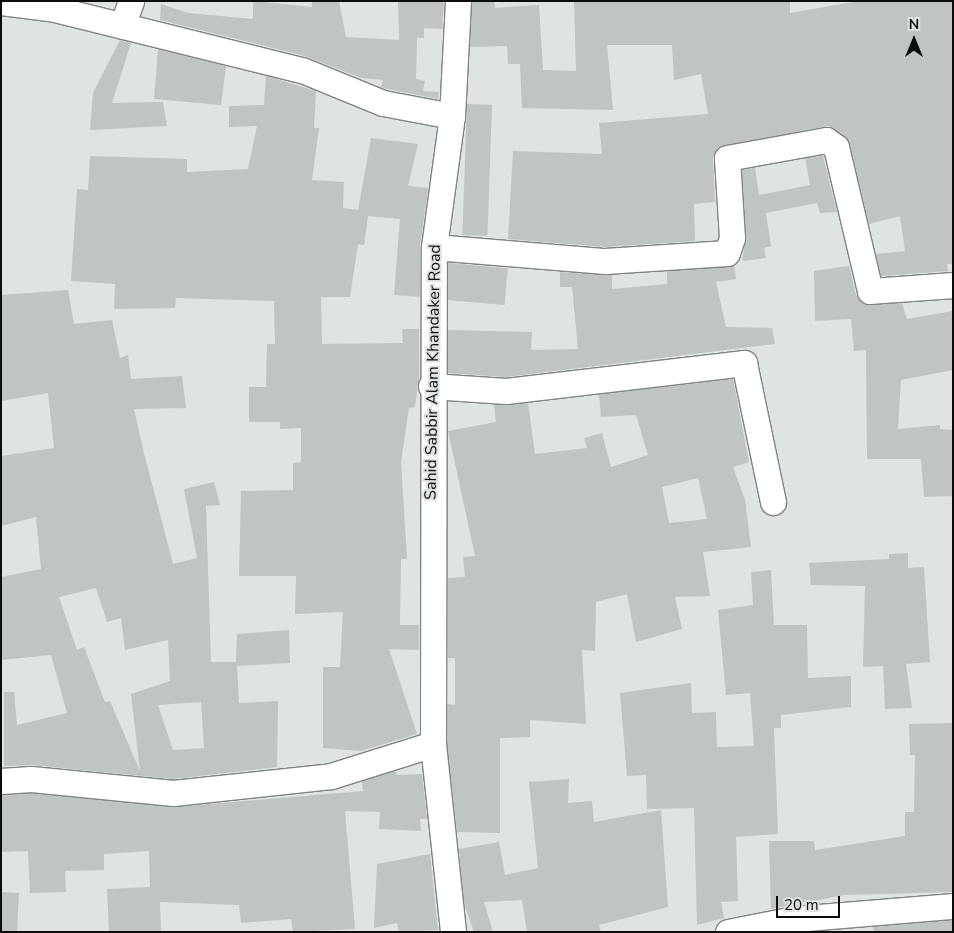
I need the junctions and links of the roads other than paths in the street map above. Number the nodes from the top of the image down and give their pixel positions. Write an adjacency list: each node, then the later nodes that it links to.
1 (131, 1): 4 (street)
2 (458, 1): 5 (street, Sahid Sabbir Alam Khandaker Road)
3 (1, 2): 4 (street)
4 (122, 26): 5 (street)
5 (452, 116): 6 (street, Sahid Sabbir Alam Khandaker Road)
6 (434, 247): 7 (street); 8 (street, Sahid Sabbir Alam Khandaker Road)
7 (953, 285)
8 (431, 386): 9 (street); 10 (street, Sahid Sabbir Alam Khandaker Road)
9 (773, 502)
10 (433, 744): 11 (street); 13 (street, Sahid Sabbir Alam Khandaker Road)
11 (1, 781)
12 (953, 906): 14 (street)
13 (453, 932)
14 (728, 932)

